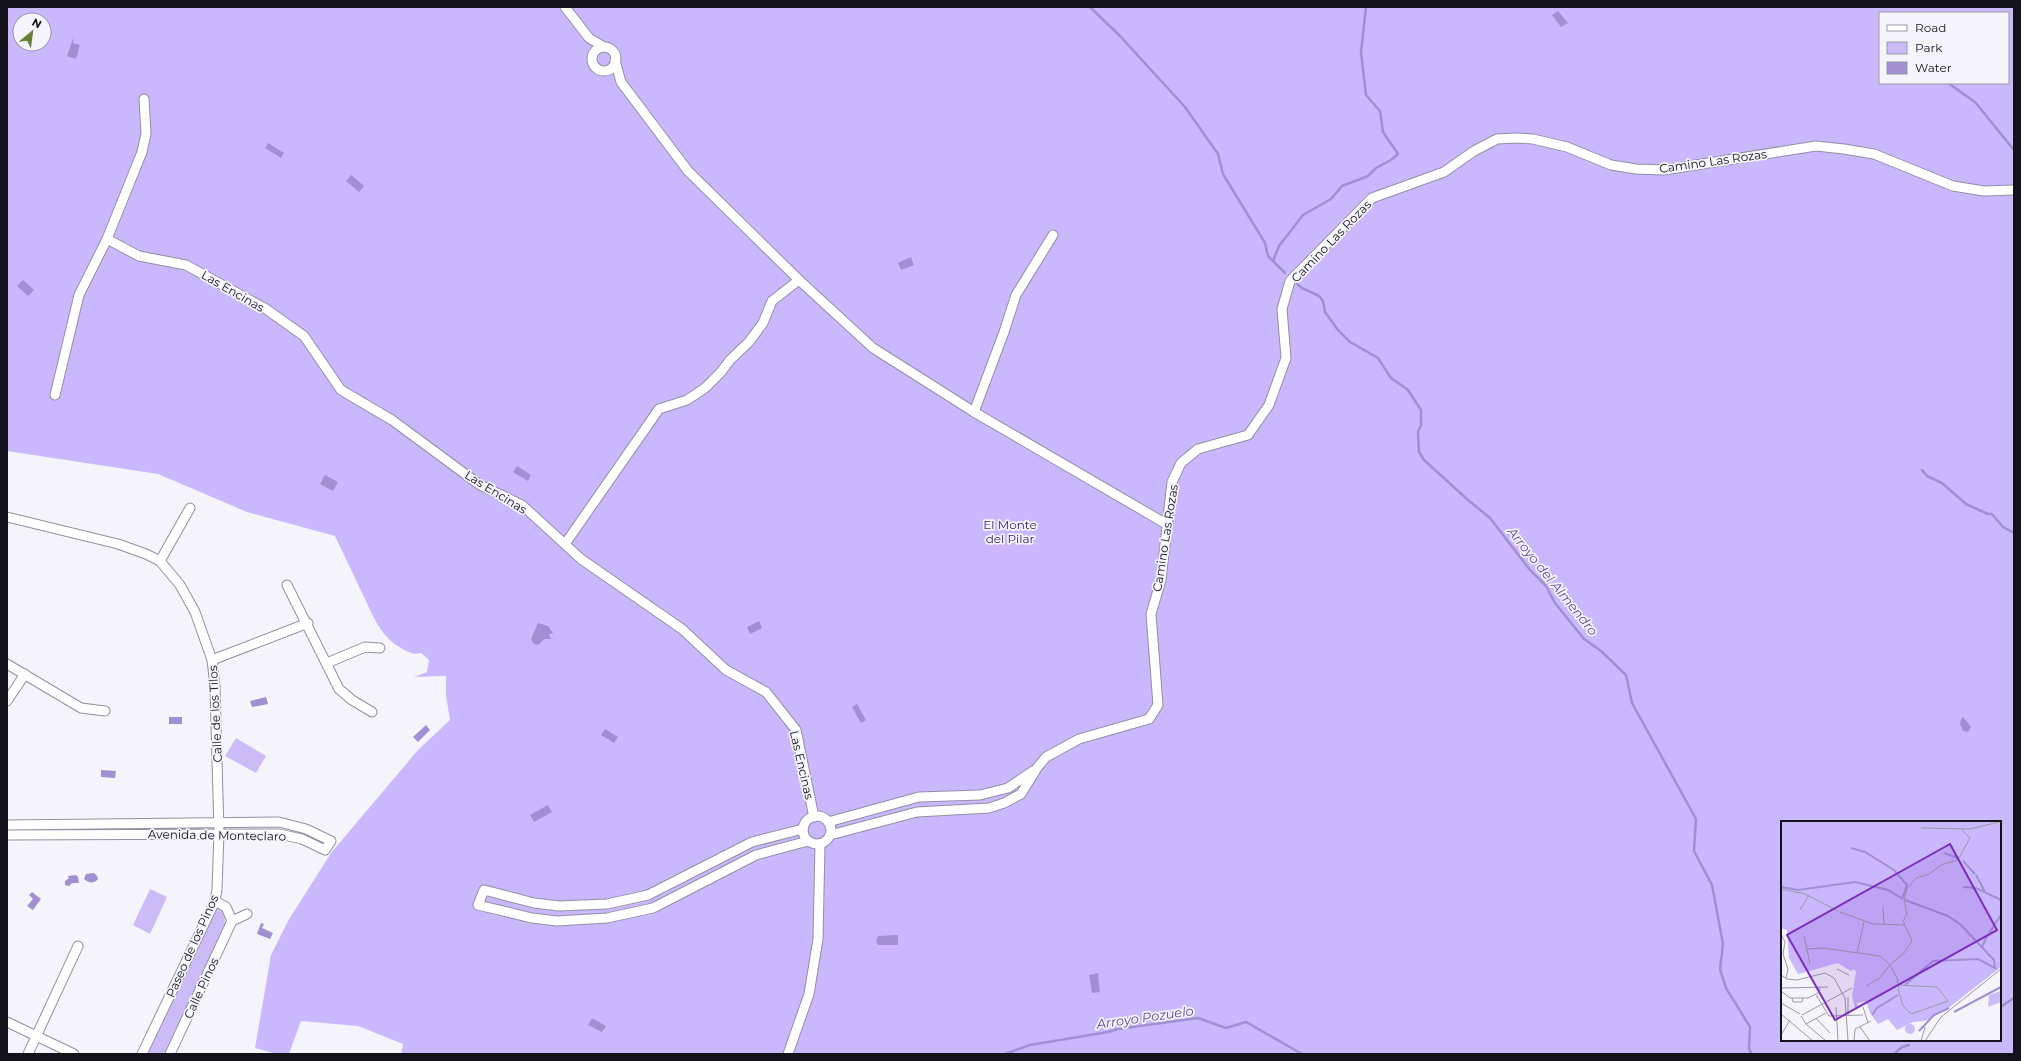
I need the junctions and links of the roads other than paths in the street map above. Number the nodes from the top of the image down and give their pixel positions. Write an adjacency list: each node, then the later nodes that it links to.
1 (565, 7): 2 (street)
2 (589, 38): 3 (street); 4 (street)
3 (604, 47): 4 (street); 5 (street)
4 (592, 58): 6 (street)
5 (615, 62): 6 (street); 7 (street)
6 (601, 71): 7 (street)
7 (621, 82): 12 (street)
8 (144, 99): 11 (street)
9 (2014, 190): 17 (street, Camino Las Rozas)
10 (1053, 235): 14 (street)
11 (108, 239): 13 (street); 18 (street, Las Encinas)
12 (799, 280): 14 (street); 18 (street)
13 (55, 395)
14 (974, 412): 17 (street)
15 (190, 508): 19 (street)
16 (7, 516): 19 (street, Calle de los Tilos)
17 (1168, 525): 30 (street, Camino Las Rozas)
18 (565, 544): 31 (street, Las Encinas)
19 (160, 562): 23 (street, Calle de los Tilos)
20 (287, 585): 21 (street)
21 (308, 623): 23 (street); 24 (street)
22 (380, 648): 24 (street)
23 (212, 660): 33 (street, Calle de los Tilos)
24 (327, 663): 29 (street)
25 (7, 664): 26 (street)
26 (25, 674): 27 (street); 28 (street)
27 (7, 701)
28 (105, 711)
29 (372, 712)
30 (1037, 768): 32 (street); 38 (street)
31 (814, 817): 32 (street, Las Encinas); 35 (street, Las Encinas)
32 (828, 822): 38 (street)
33 (219, 823): 34 (street, Avenida de Monteclaro); 36 (street, Calle de los Tilos); 36 (street, Avenida de Monteclaro)
34 (7, 825)
35 (803, 829): 39 (street); 39 (street)
36 (219, 833): 37 (street, Avenida de Monteclaro); 41 (street, Paseo de los Pinos)
37 (7, 835)
38 (830, 835): 40 (street)
39 (808, 841): 40 (street)
40 (820, 844): 51 (street)
41 (215, 901): 43 (street); 49 (street, Paseo de los Pinos)
42 (247, 914): 43 (street)
43 (232, 921): 50 (street, Calle Pinos)
44 (78, 946): 46 (street)
45 (7, 1022): 46 (street)
46 (37, 1036): 47 (street); 48 (street)
47 (28, 1054)
48 (74, 1054)
49 (142, 1054)
50 (170, 1054)
51 (788, 1054)

